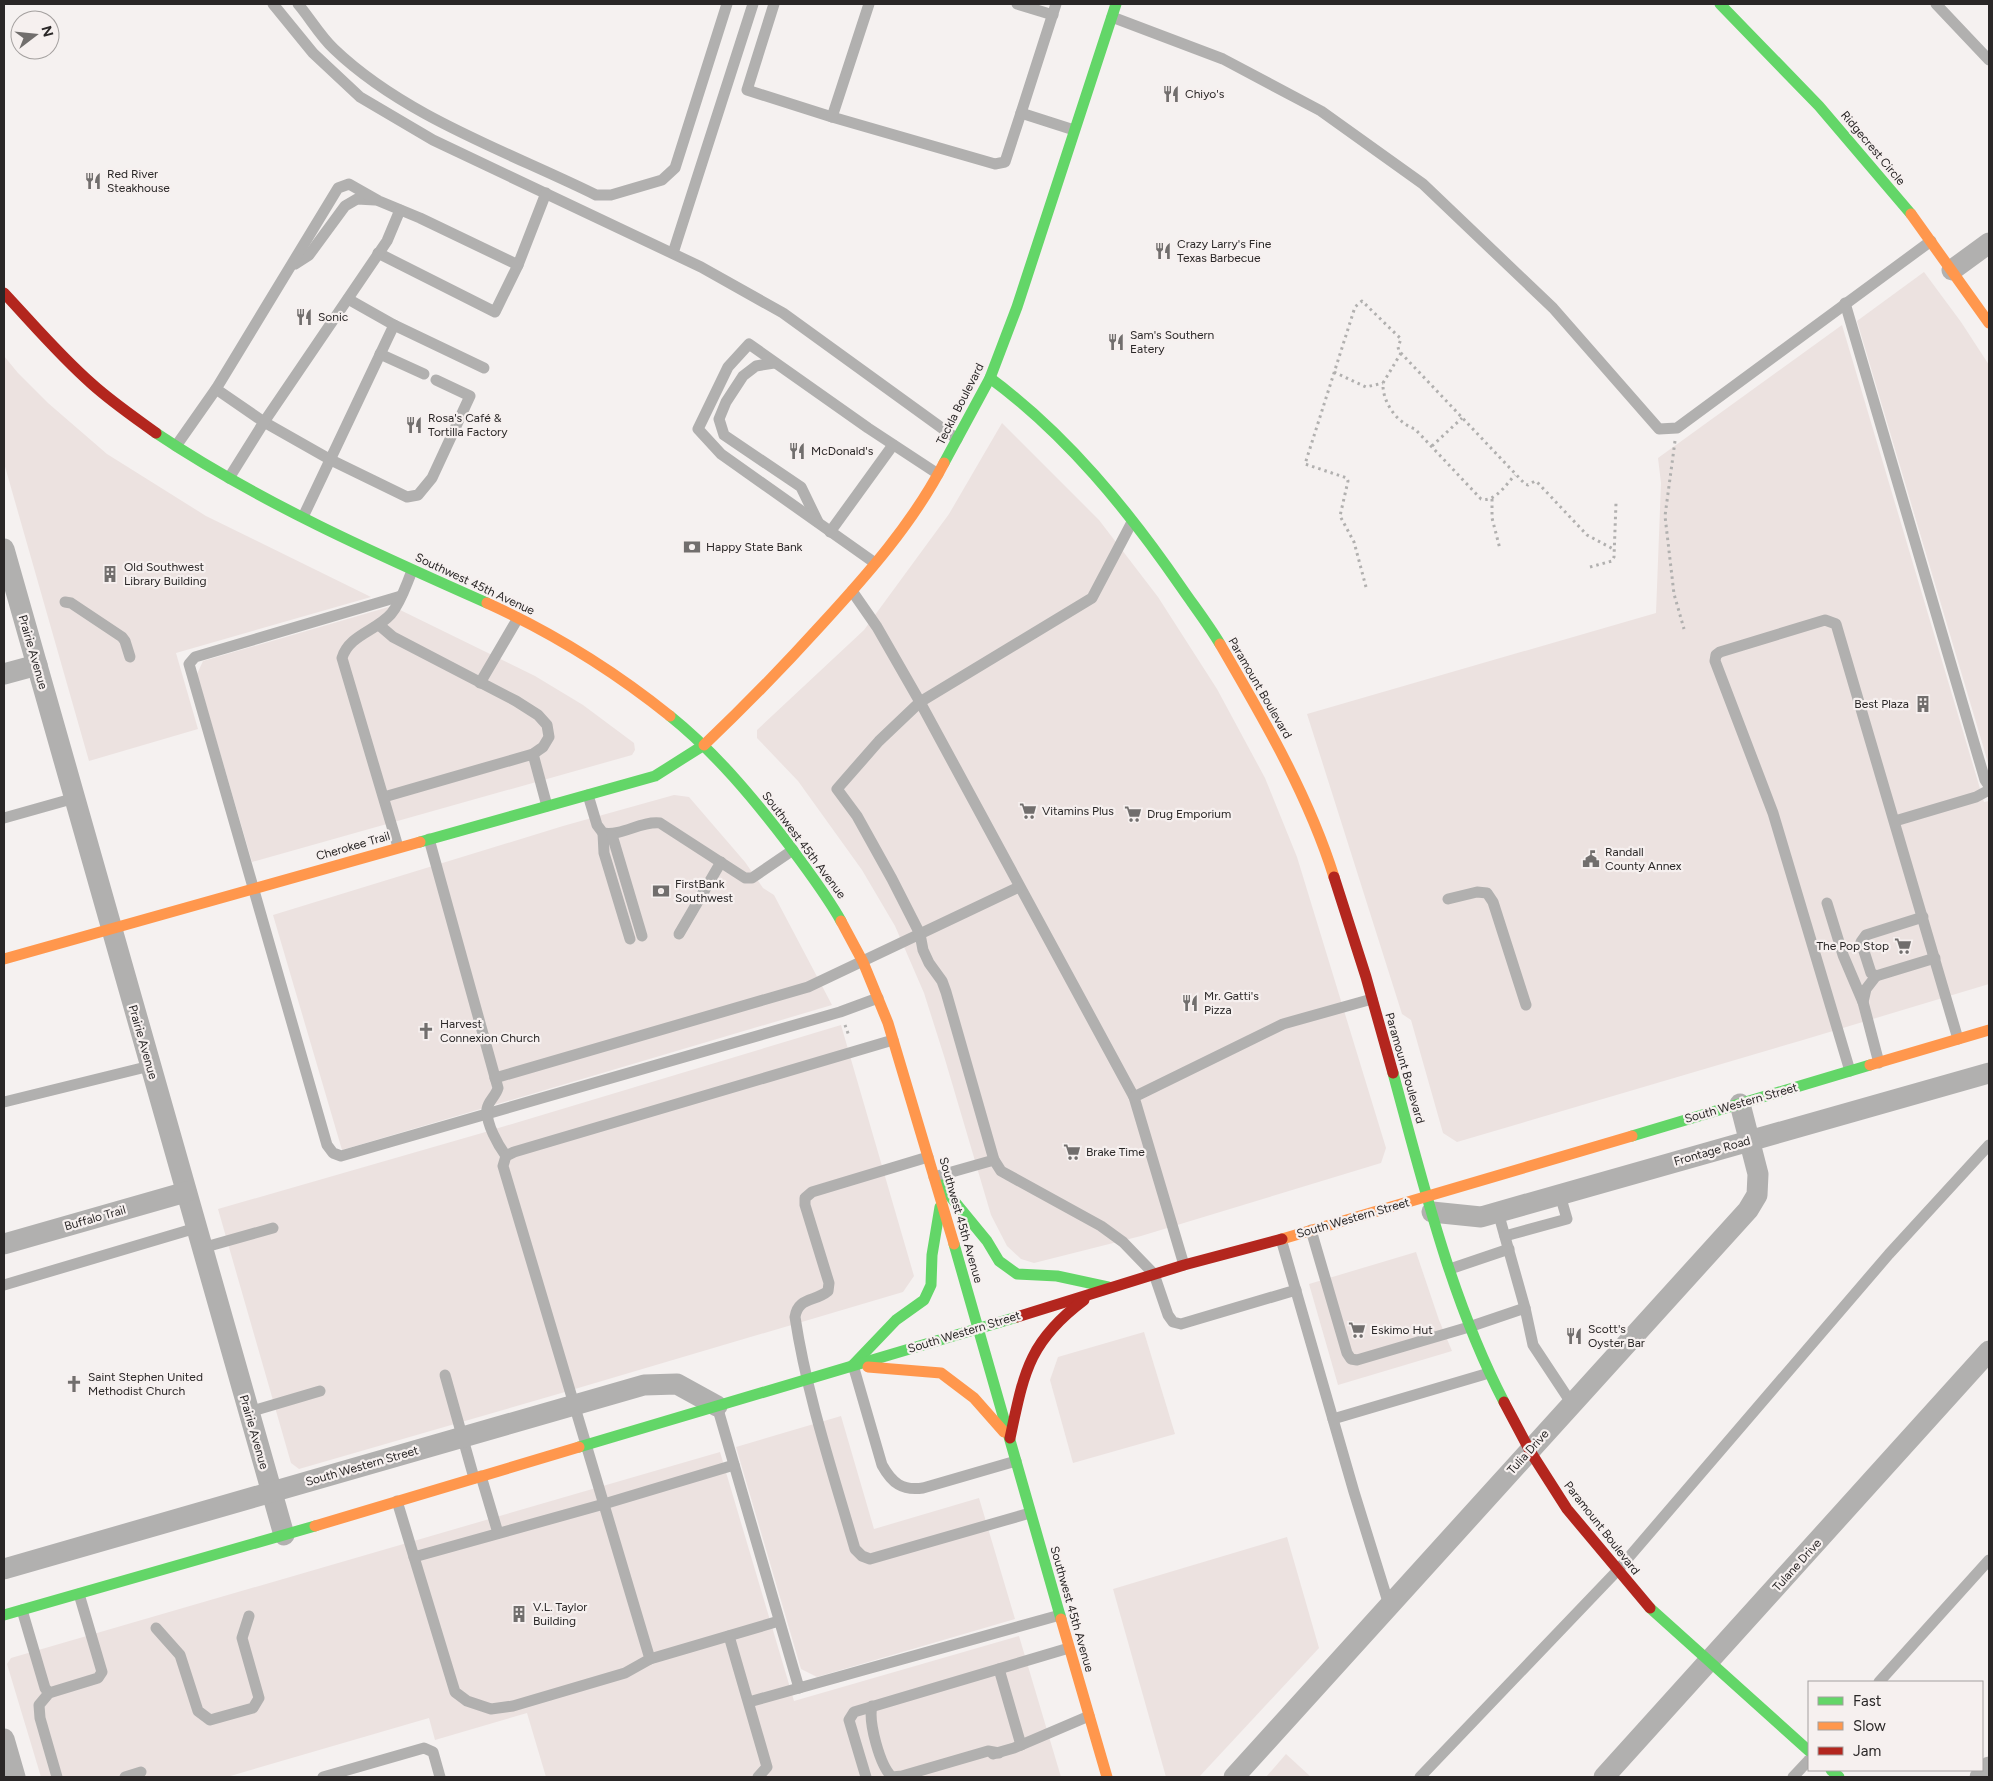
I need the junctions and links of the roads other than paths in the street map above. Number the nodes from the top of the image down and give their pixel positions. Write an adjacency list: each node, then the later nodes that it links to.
1 (273, 4): 18 (lane)
2 (298, 4): 3 (lane)
3 (726, 4)
4 (753, 4): 24 (lane)
5 (774, 4): 16 (lane)
6 (869, 4): 16 (lane)
7 (1016, 4): 12 (lane)
8 (1056, 4): 12 (lane)
9 (1116, 4): 13 (main road, Teckla Boulevard)
10 (1720, 4): 21 (main road, Ridgecrest Circle)
11 (1936, 4): 14 (lane)
12 (1053, 15): 15 (lane)
13 (1112, 17): 17 (main road, Teckla Boulevard); 30 (lane)
14 (1989, 60)
15 (1021, 113): 16 (lane); 17 (lane)
16 (832, 117)
17 (1075, 130): 37 (main road, Teckla Boulevard)
18 (546, 193): 24 (lane); 25 (lane)
19 (379, 201): 20 (lane); 26 (lane); 26 (lane)
20 (400, 210): 23 (lane); 25 (lane)
21 (1931, 241): 27 (main road, Ridgecrest Circle); 30 (lane)
22 (1989, 243): 27 (street)
23 (378, 253): 25 (lane); 28 (lane)
24 (673, 254): 41 (lane)
25 (518, 265)
26 (291, 267): 39 (lane)
27 (1952, 270): 31 (main road, Ridgecrest Circle)
28 (348, 299): 32 (lane); 40 (lane)
29 (6, 300): 43 (main road, Southwest 45th Avenue)
30 (1845, 303): 66 (lane)
31 (1989, 323)
32 (394, 325): 33 (lane); 35 (lane)
33 (380, 354): 36 (lane); 44 (lane)
34 (774, 363): 42 (lane); 49 (lane); 49 (lane)
35 (484, 368)
36 (424, 374)
37 (990, 378): 41 (main road, Teckla Boulevard); 48 (main road, Paramount Boulevard)
38 (436, 380): 44 (lane)
39 (216, 389): 40 (lane); 43 (lane)
40 (264, 422): 44 (lane); 46 (lane)
41 (957, 440): 45 (main road, Teckla Boulevard)
42 (893, 445): 45 (lane); 50 (lane)
43 (176, 446): 46 (main road, Southwest 45th Avenue)
44 (331, 460): 47 (lane)
45 (938, 474): 52 (main road, Teckla Boulevard)
46 (229, 478): 47 (main road, Southwest 45th Avenue)
47 (303, 517): 53 (main road, Southwest 45th Avenue)
48 (1133, 520): 63 (lane); 94 (main road, Paramount Boulevard)
49 (818, 524): 50 (lane)
50 (830, 532): 52 (lane)
51 (4, 549): 60 (street, Prairie Avenue)
52 (875, 563): 54 (main road, Teckla Boulevard)
53 (412, 571): 55 (lane); 57 (main road, Southwest 45th Avenue)
54 (852, 591): 63 (lane); 64 (main road, Teckla Boulevard)
55 (401, 596): 58 (lane); 80 (lane)
56 (65, 602): 59 (lane)
57 (518, 618): 62 (lane); 64 (main road, Southwest 45th Avenue)
58 (379, 625): 62 (lane); 70 (lane)
59 (130, 657)
60 (37, 665): 61 (street); 69 (street, Prairie Avenue)
61 (4, 674)
62 (480, 682): 65 (lane)
63 (920, 702): 79 (lane); 86 (lane)
64 (704, 745): 68 (main road, Cherokee Trail); 77 (main road, Southwest 45th Avenue)
65 (533, 754): 70 (lane); 71 (lane)
66 (1989, 786)
67 (1989, 790): 73 (lane)
68 (588, 795): 71 (main road, Cherokee Trail); 74 (lane)
69 (75, 798): 72 (lane); 84 (street, Prairie Avenue)
70 (384, 798): 76 (lane)
71 (547, 806): 75 (main road, Cherokee Trail)
72 (4, 818)
73 (1895, 821): 83 (lane); 102 (lane)
74 (607, 834): 78 (lane); 87 (lane); 88 (lane)
75 (428, 839): 76 (main road, Cherokee Trail); 104 (lane)
76 (398, 847): 80 (main road, Cherokee Trail)
77 (793, 850): 78 (lane); 91 (main road, Southwest 45th Avenue)
78 (721, 862): 85 (lane)
79 (1019, 886): 86 (lane); 105 (lane)
80 (254, 889): 84 (main road, Cherokee Trail); 108 (lane)
81 (1448, 899): 96 (lane)
82 (1827, 903): 95 (lane)
83 (1923, 917): 89 (lane); 92 (lane)
84 (112, 929): 90 (main road, Cherokee Trail); 101 (street, Prairie Avenue)
85 (680, 934)
86 (920, 934): 91 (lane); 113 (lane)
87 (642, 936)
88 (630, 939)
89 (1935, 958): 92 (lane); 98 (lane)
90 (4, 959)
91 (863, 962): 93 (main road, Southwest 45th Avenue); 104 (lane)
92 (1876, 976): 95 (lane)
93 (878, 998): 99 (main road, Southwest 45th Avenue); 108 (lane)
94 (1372, 999): 105 (lane); 118 (main road, Paramount Boulevard)
95 (1862, 1002): 100 (lane)
96 (1526, 1005)
97 (1989, 1030): 98 (main road, South Western Street)
98 (1958, 1039): 100 (main road, South Western Street)
99 (892, 1040): 111 (lane); 112 (main road, Southwest 45th Avenue)
100 (1879, 1063): 102 (main road, South Western Street)
101 (150, 1066): 106 (lane); 115 (street, Prairie Avenue)
102 (1850, 1071): 107 (main road, South Western Street)
103 (1989, 1073): 109 (street, Frontage Road)
104 (495, 1078): 108 (lane)
105 (1134, 1097): 127 (lane)
106 (4, 1102)
107 (1740, 1104): 109 (street, Tulia Drive); 118 (main road, South Western Street)
108 (488, 1114): 111 (lane)
109 (1750, 1140): 116 (street, Frontage Road); 144 (street, Tulia Drive)
110 (1989, 1145): 164 (lane)
111 (506, 1156): 143 (lane)
112 (928, 1157): 114 (main road, Southwest 45th Avenue); 141 (lane)
113 (994, 1160): 114 (lane); 129 (lane)
114 (934, 1177): 117 (main road, Southwest 45th Avenue); 131 (main road)
115 (186, 1192): 123 (street, Prairie Avenue); 125 (street, Buffalo Trail)
116 (1560, 1195): 119 (street, Frontage Road); 122 (lane)
117 (941, 1200): 136 (main road, Southwest 45th Avenue); 138 (main road)
118 (1430, 1204): 119 (street, Frontage Road); 121 (main road, South Western Street); 128 (main road, Paramount Boulevard)
119 (1498, 1212): 122 (lane)
120 (272, 1228): 123 (lane)
121 (1311, 1230): 124 (main road, South Western Street); 135 (lane)
122 (1505, 1236): 126 (lane)
123 (199, 1238): 130 (lane); 146 (street, Prairie Avenue)
124 (1281, 1239): 127 (main road, South Western Street); 133 (lane)
125 (4, 1244)
126 (1509, 1249): 128 (lane); 134 (lane)
127 (1184, 1265): 129 (main road, South Western Street)
128 (1450, 1269): 135 (main road, Paramount Boulevard)
129 (1154, 1274): 131 (main road, South Western Street); 133 (lane)
130 (4, 1285)
131 (1109, 1287): 132 (main road, South Western Street)
132 (1098, 1290): 136 (main road, South Western Street); 149 (main road)
133 (1296, 1290): 147 (lane)
134 (1525, 1308): 135 (lane); 144 (lane)
135 (1469, 1327): 139 (main road, Paramount Boulevard)
136 (978, 1329): 138 (main road, South Western Street); 149 (main road, Southwest 45th Avenue)
137 (1989, 1351): 176 (street, Tulane Drive)
138 (853, 1365): 141 (main road, South Western Street); 149 (main road); 152 (lane)
139 (1489, 1374): 147 (lane); 151 (main road, Paramount Boulevard)
140 (445, 1375): 148 (lane)
141 (807, 1379): 145 (main road, South Western Street); 158 (lane)
142 (320, 1391): 146 (lane)
143 (575, 1404): 145 (street, South Western Street); 148 (street, South Western Street); 150 (lane)
144 (1572, 1404): 151 (street, Tulia Drive)
145 (716, 1406): 150 (main road, South Western Street); 153 (lane)
146 (248, 1412): 155 (street, Prairie Avenue)
147 (1333, 1419): 166 (lane)
148 (462, 1437): 154 (lane); 155 (street, South Western Street)
149 (1009, 1439): 152 (main road, Southwest 45th Avenue)
150 (587, 1444): 154 (main road, South Western Street); 157 (lane)
151 (1530, 1450): 164 (main road, Paramount Boulevard); 166 (street, Tulia Drive)
152 (1016, 1461): 158 (main road, Southwest 45th Avenue)
153 (734, 1464): 157 (lane); 171 (lane)
154 (477, 1477): 156 (main road, South Western Street); 159 (lane)
155 (272, 1492): 160 (street, Prairie Avenue); 163 (street, South Western Street)
156 (397, 1501): 160 (main road, South Western Street); 161 (lane)
157 (604, 1504): 159 (lane); 175 (lane)
158 (1030, 1513): 168 (main road, Southwest 45th Avenue)
159 (498, 1534): 161 (lane)
160 (284, 1535): 165 (main road, South Western Street)
161 (414, 1557): 175 (lane)
162 (1989, 1560): 178 (lane)
163 (4, 1570)
164 (1617, 1571): 176 (main road, Paramount Boulevard); 201 (lane)
165 (79, 1594): 167 (main road, South Western Street); 180 (lane)
166 (1390, 1605): 200 (street, Tulia Drive)
167 (22, 1610): 169 (main road, South Western Street); 180 (lane)
168 (1060, 1615): 174 (main road, Southwest 45th Avenue); 179 (lane)
169 (4, 1616)
170 (249, 1616): 172 (lane)
171 (779, 1621): 173 (lane); 179 (lane)
172 (156, 1628)
173 (730, 1636): 175 (lane); 181 (lane)
174 (1069, 1648): 177 (lane); 183 (main road, Southwest 45th Avenue)
175 (650, 1659)
176 (1709, 1662): 186 (main road, Paramount Boulevard); 202 (street, Tulane Drive)
177 (999, 1669): 182 (lane); 185 (lane)
178 (1880, 1681)
179 (798, 1688): 181 (lane)
180 (49, 1692): 192 (lane)
181 (749, 1702): 196 (lane)
182 (872, 1706): 187 (lane); 197 (lane)
183 (1088, 1716): 185 (lane); 199 (main road, Southwest 45th Avenue)
184 (4, 1739): 191 (street)
185 (1021, 1745): 187 (lane)
186 (1808, 1750)
187 (999, 1753): 198 (lane)
188 (1808, 1761): 203 (lane)
189 (1989, 1767): 204 (street)
190 (141, 1772): 193 (lane)
191 (15, 1777)
192 (57, 1777)
193 (125, 1777)
194 (323, 1777): 195 (lane)
195 (440, 1777)
196 (758, 1777)
197 (866, 1777)
198 (915, 1777)
199 (1106, 1777)
200 (1234, 1777)
201 (1420, 1777)
202 (1604, 1777)
203 (1793, 1777)
204 (1980, 1777)

